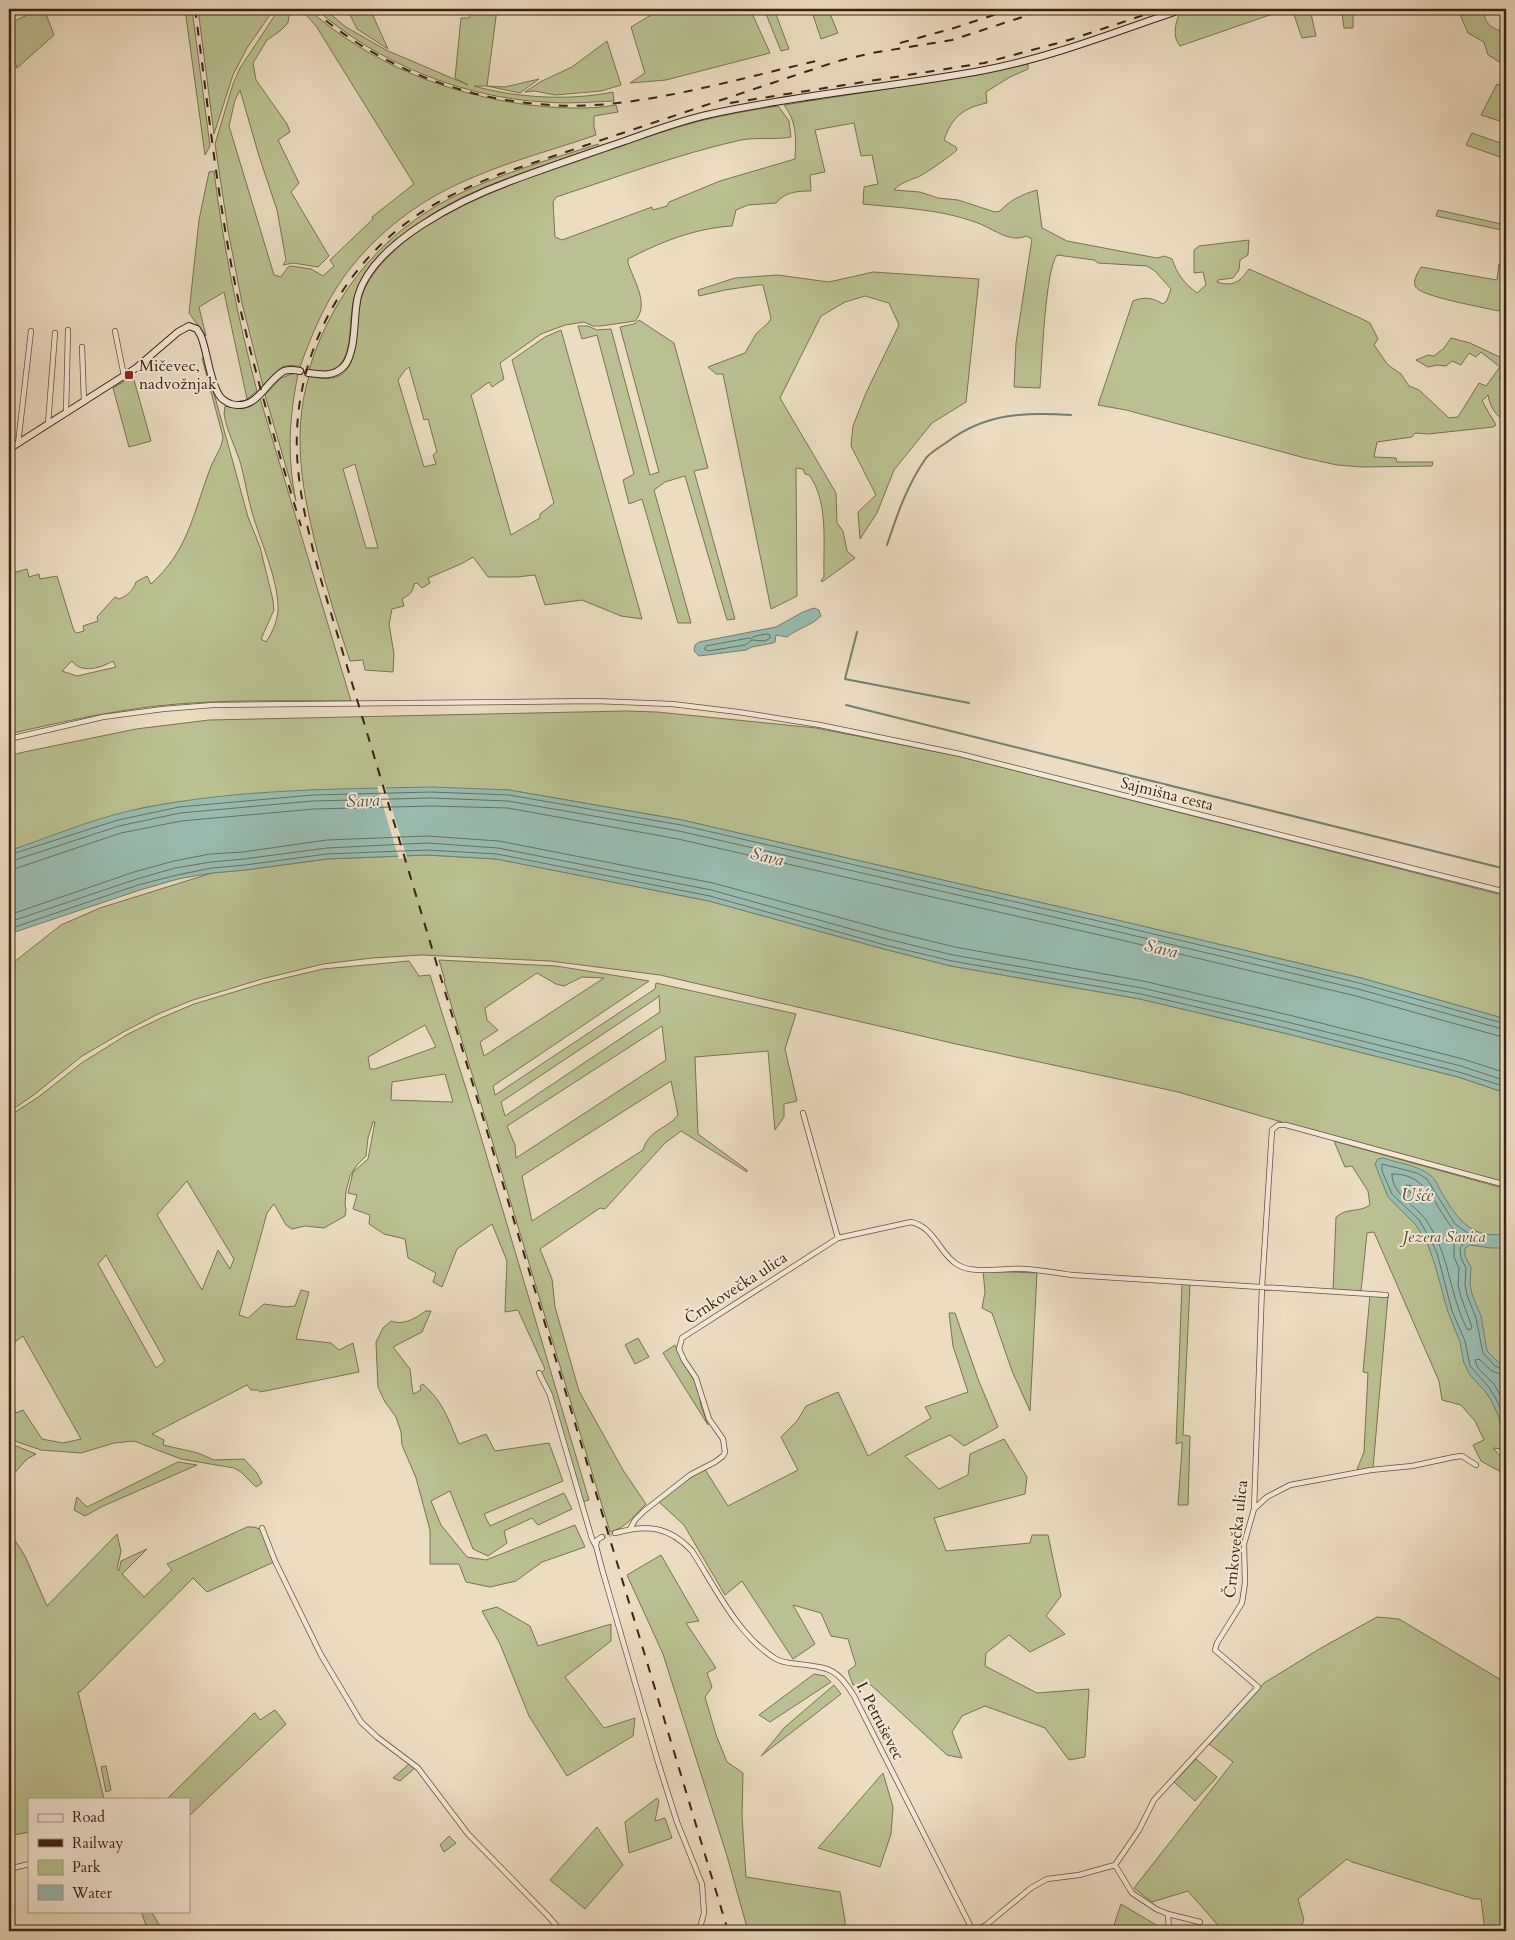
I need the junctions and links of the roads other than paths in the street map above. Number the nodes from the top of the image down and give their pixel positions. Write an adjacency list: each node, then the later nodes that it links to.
1 (1182, 9): 8 (main road)
2 (68, 330): 11 (street)
3 (31, 331): 13 (street)
4 (115, 331): 9 (street)
5 (55, 333): 12 (street)
6 (82, 346): 10 (street)
7 (300, 371): 9 (main road)
8 (308, 373)
9 (124, 376): 10 (main road)
10 (84, 402): 11 (main road)
11 (66, 413): 12 (main road)
12 (48, 424): 13 (main road)
13 (18, 444): 14 (main road)
14 (9, 449)
15 (9, 739): 16 (street, Sajmišna cesta)
16 (1506, 892)
17 (803, 1113): 19 (street)
18 (1506, 1185): 20 (street, Črnkovečka ulica)
19 (838, 1238): 20 (street, Črnkovečka ulica); 26 (street, Črnkovečka ulica)
20 (1262, 1287): 21 (street, Črnkovečka ulica); 24 (street, Črnkovečka ulica)
21 (1386, 1296)
22 (539, 1373): 29 (street)
23 (1476, 1465): 24 (street)
24 (1254, 1509): 31 (street, Črnkovečka ulica)
25 (262, 1528): 37 (street)
26 (630, 1529): 27 (street, I. Petruševec); 39 (street, I. Petruševec)
27 (615, 1533)
28 (602, 1537): 29 (street)
29 (596, 1546): 38 (street)
30 (28, 1864): 32 (street)
31 (1115, 1865): 33 (street); 39 (street)
32 (9, 1869)
33 (1168, 1914): 34 (street); 40 (street)
34 (1200, 1922)
35 (67, 1929): 36 (street)
36 (55, 1931)
37 (561, 1931)
38 (699, 1931)
39 (974, 1931)
40 (1169, 1931)

